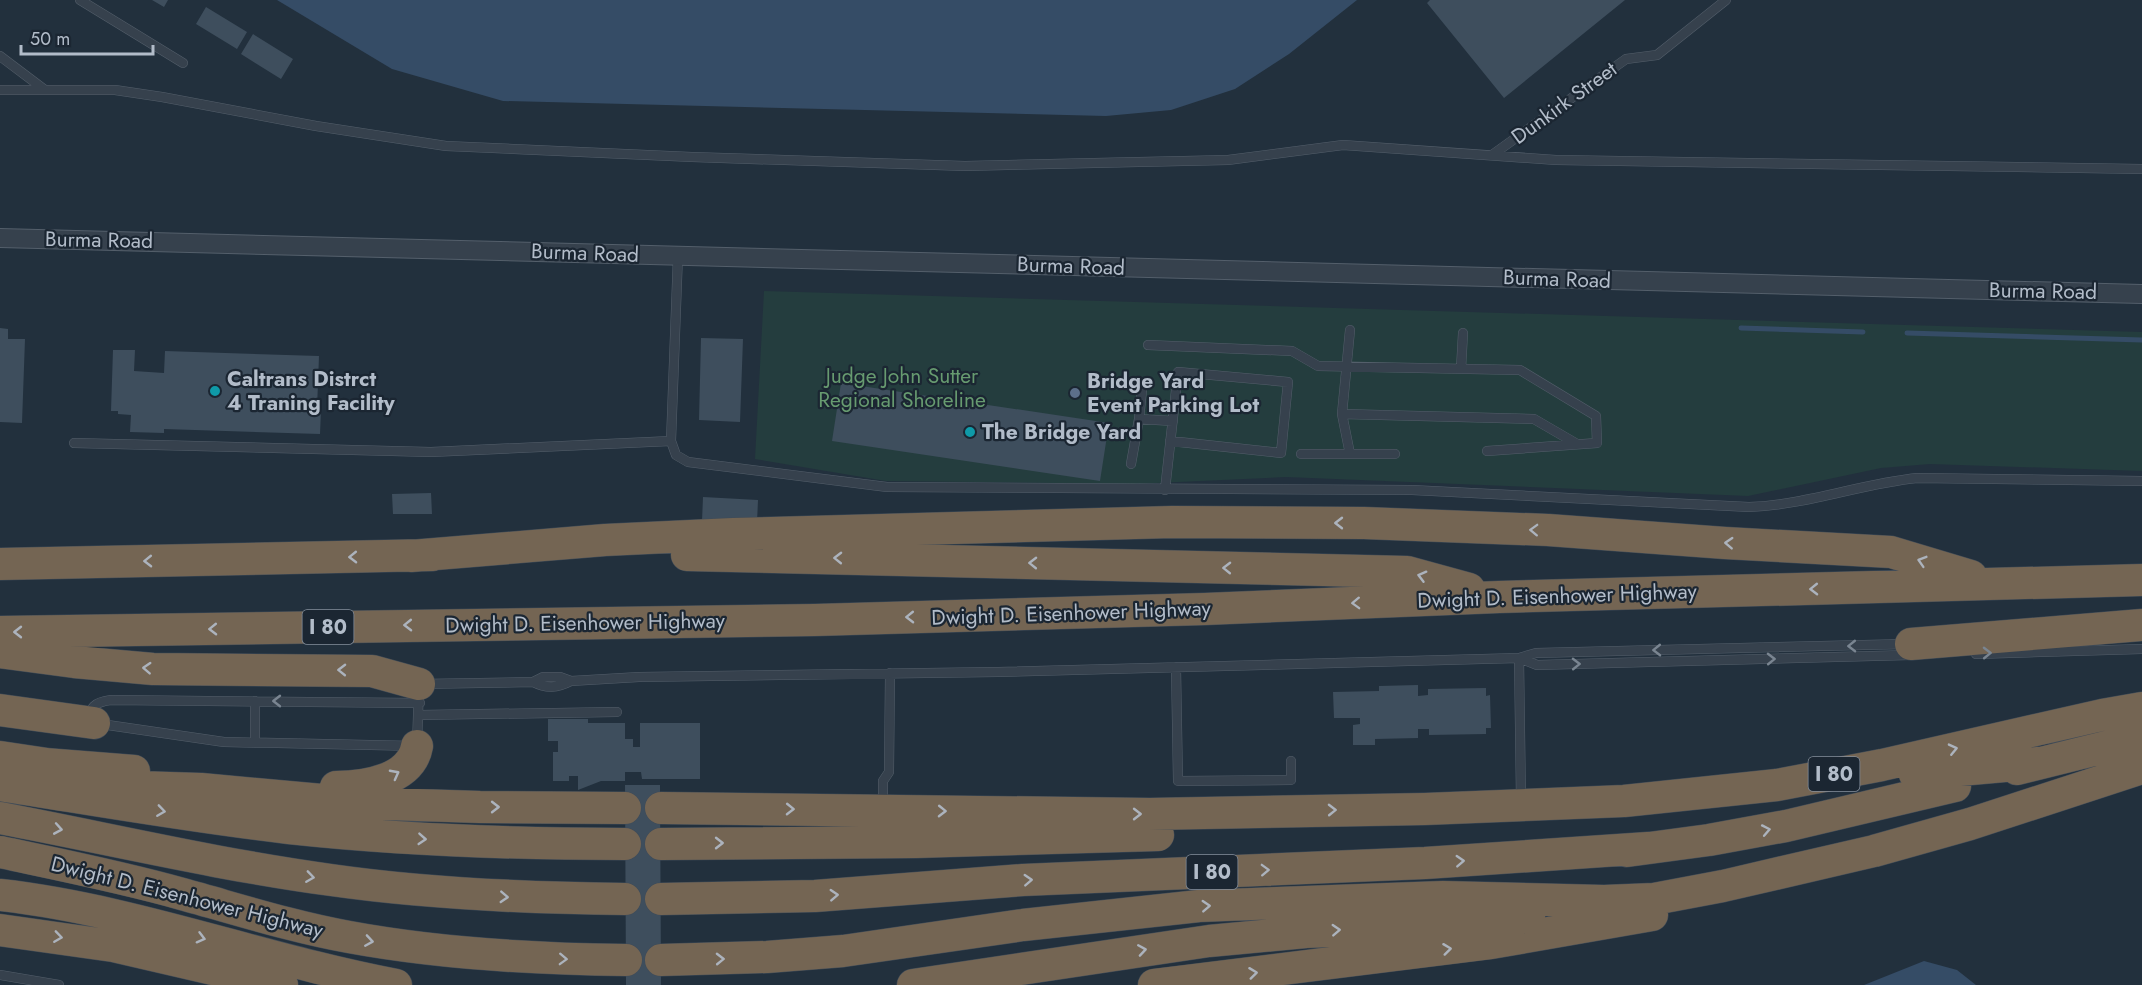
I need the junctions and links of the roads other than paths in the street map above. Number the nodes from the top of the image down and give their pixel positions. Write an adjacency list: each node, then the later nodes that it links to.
1 (80, 0): 4 (lane)
2 (1726, 0): 7 (lane, Dunkirk Street)
3 (0, 56): 6 (lane)
4 (183, 63)
5 (0, 90): 6 (lane)
6 (45, 90): 7 (lane)
7 (1492, 155): 8 (lane)
8 (2142, 169)
9 (0, 238): 10 (street, Burma Road)
10 (678, 255): 11 (street, Burma Road); 21 (lane)
11 (2142, 294)
12 (1350, 330): 15 (lane)
13 (1463, 333): 16 (lane)
14 (1148, 345): 15 (lane)
15 (1347, 368): 16 (lane); 18 (lane)
16 (1461, 369): 24 (lane)
17 (1142, 390): 19 (lane)
18 (1342, 414): 24 (lane); 27 (lane)
19 (1139, 419): 20 (lane); 29 (lane)
20 (1173, 420): 22 (lane); 22 (lane)
21 (671, 441): 23 (lane); 31 (lane)
22 (1170, 441): 31 (lane)
23 (74, 443)
24 (1577, 444): 25 (lane)
25 (1487, 451)
26 (1301, 453): 27 (lane)
27 (1350, 454): 28 (lane)
28 (1395, 454)
29 (1131, 464)
30 (2142, 481): 31 (lane)
31 (1165, 490)
32 (411, 556): 33 (highway, one-way to 33); 35 (highway, one-way to 32); 36 (highway, one-way to 32)
33 (0, 564)
34 (2142, 580): 35 (highway, Dwight D. Eisenhower Highway / I 80)
35 (1998, 584): 36 (highway, Dwight D. Eisenhower Highway / I 80, one-way to 36)
36 (1499, 597): 38 (highway, Dwight D. Eisenhower Highway / I 80, one-way to 38)
37 (2142, 625): 41 (highway)
38 (0, 632)
39 (2142, 635): 41 (lane)
40 (2142, 649): 43 (lane, one-way to 40)
41 (1918, 650): 44 (lane, one-way to 44); 44 (lane, one-way to 41)
42 (0, 652): 47 (highway, one-way to 42)
43 (1960, 654)
44 (1519, 658): 45 (lane); 65 (lane)
45 (1176, 667): 46 (lane); 58 (lane)
46 (890, 673): 47 (lane); 68 (lane)
47 (420, 693): 48 (lane, one-way to 48); 52 (lane)
48 (255, 701): 53 (lane); 55 (lane)
49 (2142, 708): 65 (highway, I 80, one-way to 49)
50 (0, 710): 53 (highway)
51 (617, 712): 52 (lane)
52 (419, 715): 56 (lane)
53 (94, 723): 55 (lane)
54 (2142, 738): 59 (highway, I 80)
55 (255, 743): 56 (lane)
56 (417, 746): 60 (highway, one-way to 56)
57 (0, 756): 60 (highway)
58 (1291, 761)
59 (2038, 763): 71 (highway, I 80, one-way to 59); 72 (highway, I 80, one-way to 59)
60 (45, 764): 64 (highway)
61 (2142, 768): 79 (highway, I 80)
62 (0, 784): 64 (highway); 70 (highway, one-way to 70)
63 (2142, 784): 89 (highway, one-way to 63)
64 (220, 791): 66 (highway, one-way to 66)
65 (1521, 806): 68 (highway, I 80, one-way to 65)
66 (625, 808)
67 (661, 808): 68 (highway, I 80, one-way to 68)
68 (883, 810)
69 (0, 818): 77 (highway, Dwight D. Eisenhower Highway, one-way to 77)
70 (625, 844)
71 (661, 844)
72 (1648, 848): 76 (highway, I 80); 78 (highway, I 80, one-way to 72)
73 (0, 852): 81 (highway, Dwight D. Eisenhower Highway)
74 (0, 879): 81 (highway)
75 (0, 895): 87 (highway, one-way to 87)
76 (1425, 897): 79 (highway, I 80); 83 (highway, I 80, one-way to 76)
77 (626, 899)
78 (661, 899)
79 (1654, 899): 88 (highway, one-way to 79)
80 (0, 930): 86 (highway, one-way to 86)
81 (311, 930): 82 (highway, Dwight D. Eisenhower Highway, one-way to 82)
82 (626, 960)
83 (661, 960)
84 (0, 975): 85 (lane)
85 (59, 985)
86 (282, 985)
87 (396, 985)
88 (913, 985)
89 (1154, 985)

